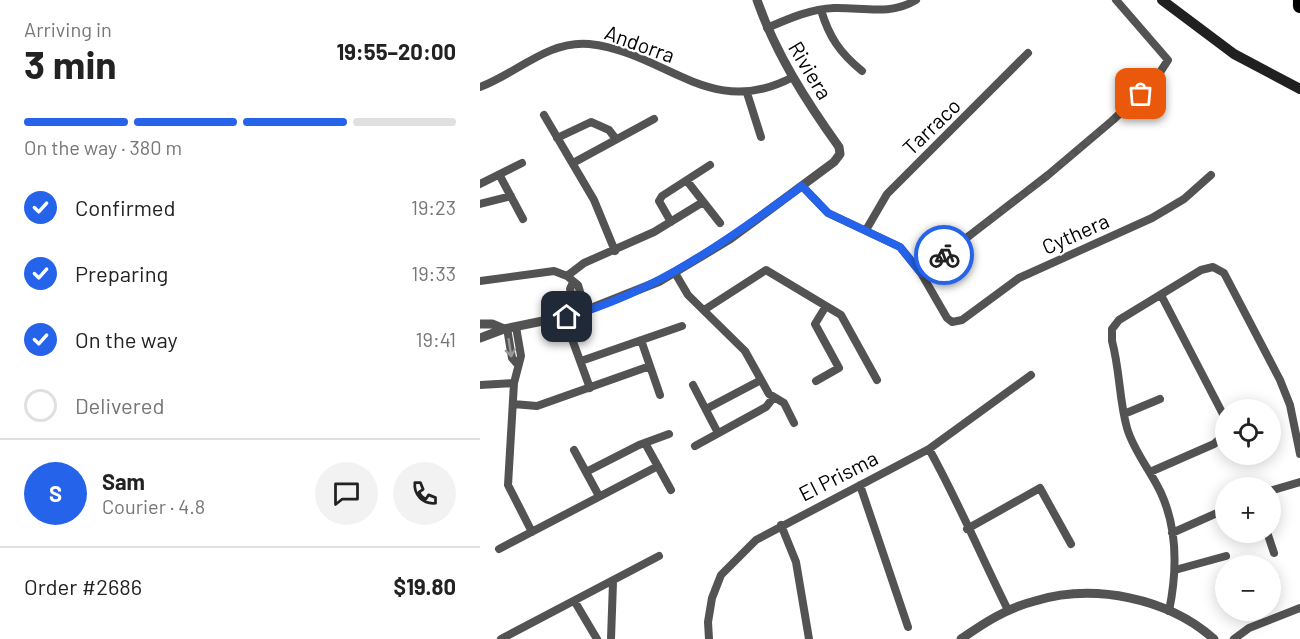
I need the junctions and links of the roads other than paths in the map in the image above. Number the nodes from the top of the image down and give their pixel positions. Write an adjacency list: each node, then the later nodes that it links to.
1 (757, 0): 8 (street, Riviera)
2 (916, 0): 7 (street)
3 (1116, 0): 37 (street)
4 (1162, 0): 13 (main road)
5 (1300, 0): 6 (highway)
6 (1300, 6)
7 (821, 10): 8 (street); 10 (street)
8 (767, 28): 11 (street, Riviera)
9 (1028, 53): 34 (street, Tarraco)
10 (862, 71)
11 (792, 77): 14 (street, Andorra); 27 (street, Riviera)
12 (480, 87): 14 (street, Andorra)
13 (1300, 89)
14 (747, 93): 17 (street)
15 (544, 115): 18 (street)
16 (654, 118): 19 (street)
17 (761, 137)
18 (557, 138): 19 (street); 21 (street)
19 (616, 139): 21 (street)
20 (522, 163): 24 (street)
21 (573, 163): 35 (street)
22 (710, 165): 25 (street)
23 (1211, 175): 37 (street, Cythera)
24 (500, 176): 26 (street); 28 (street)
25 (687, 181): 29 (street); 32 (street)
26 (480, 184)
27 (802, 186): 34 (street); 36 (street)
28 (511, 196): 30 (street); 31 (street)
29 (703, 202): 32 (street); 33 (street)
30 (480, 204)
31 (523, 219)
32 (670, 222): 35 (street)
33 (720, 223)
34 (866, 230): 37 (street)
35 (615, 250): 38 (street)
36 (675, 273): 42 (street); 43 (street)
37 (921, 273)
38 (570, 279): 39 (street); 43 (street)
39 (480, 281)
40 (1161, 295): 63 (street); 66 (street); 75 (street)
41 (826, 306): 42 (street); 54 (street); 55 (street)
42 (704, 310): 53 (street)
43 (581, 313): 46 (street)
44 (480, 324): 46 (street)
45 (682, 326): 49 (street)
46 (509, 328): 47 (street); 56 (street)
47 (480, 338)
48 (572, 339): 50 (street)
49 (641, 340): 50 (street); 51 (street)
50 (581, 362): 59 (street)
51 (650, 366): 59 (street); 60 (street)
52 (1031, 375): 73 (street, El Prisma)
53 (761, 380): 61 (street); 65 (street)
54 (877, 380)
55 (816, 381)
56 (514, 383): 57 (street); 64 (street)
57 (480, 385)
58 (693, 386): 65 (street)
59 (590, 387): 64 (street)
60 (660, 395)
61 (773, 398): 67 (street); 68 (street)
62 (1160, 399): 66 (street)
63 (1215, 399)
64 (513, 404): 87 (street)
65 (706, 409): 68 (street)
66 (1124, 414): 78 (street)
67 (794, 423)
68 (718, 433): 72 (street)
69 (669, 434): 70 (street)
70 (645, 443): 76 (street); 77 (street)
71 (1215, 443): 78 (street)
72 (694, 446)
73 (929, 448): 80 (street, El Prisma); 86 (street)
74 (574, 450): 77 (street)
75 (1300, 454)
76 (658, 466): 82 (street); 83 (street)
77 (586, 472): 83 (street)
78 (1150, 472): 88 (street)
79 (1300, 482): 81 (street)
80 (860, 485): 85 (street, El Prisma); 101 (street)
81 (1281, 488)
82 (671, 490)
83 (599, 496): 87 (street)
84 (1215, 514): 88 (street)
85 (781, 525): 107 (street, El Prisma); 108 (street)
86 (967, 529): 90 (street); 99 (street)
87 (532, 532): 91 (street)
88 (1172, 533): 95 (street)
89 (1271, 543): 92 (street)
90 (1071, 544)
91 (499, 549)
92 (1274, 553)
93 (659, 556): 96 (street)
94 (1215, 559): 95 (street)
95 (1175, 570): 100 (street)
96 (614, 582): 97 (street); 106 (street)
97 (575, 602): 102 (street); 105 (street)
98 (1300, 608): 111 (street)
99 (1008, 610): 100 (street); 109 (street)
100 (1169, 611): 110 (street)
101 (908, 627)
102 (516, 631): 103 (street); 104 (street)
103 (501, 639)
104 (520, 639)
105 (597, 639)
106 (611, 639)
107 (709, 639)
108 (809, 639)
109 (961, 639)
110 (1214, 639)
111 (1233, 639)

